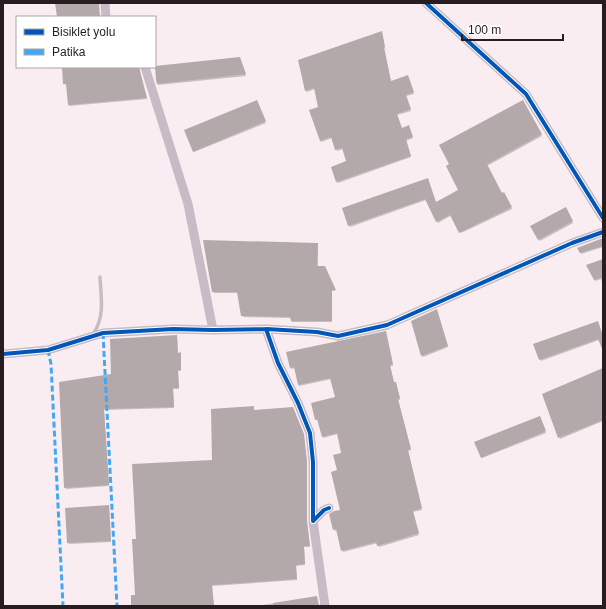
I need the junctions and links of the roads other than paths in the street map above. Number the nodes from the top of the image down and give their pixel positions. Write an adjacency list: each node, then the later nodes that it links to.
1 (105, 3): 3 (street)
2 (426, 3): 5 (street)
3 (106, 16)
4 (145, 68): 9 (street)
5 (603, 218)
6 (603, 232): 8 (street)
7 (100, 277): 10 (lane)
8 (266, 329): 9 (street); 13 (street)
9 (213, 330): 10 (street)
10 (93, 336): 11 (street)
11 (3, 354)
12 (329, 508): 13 (street)
13 (313, 521): 14 (street)
14 (325, 606)

